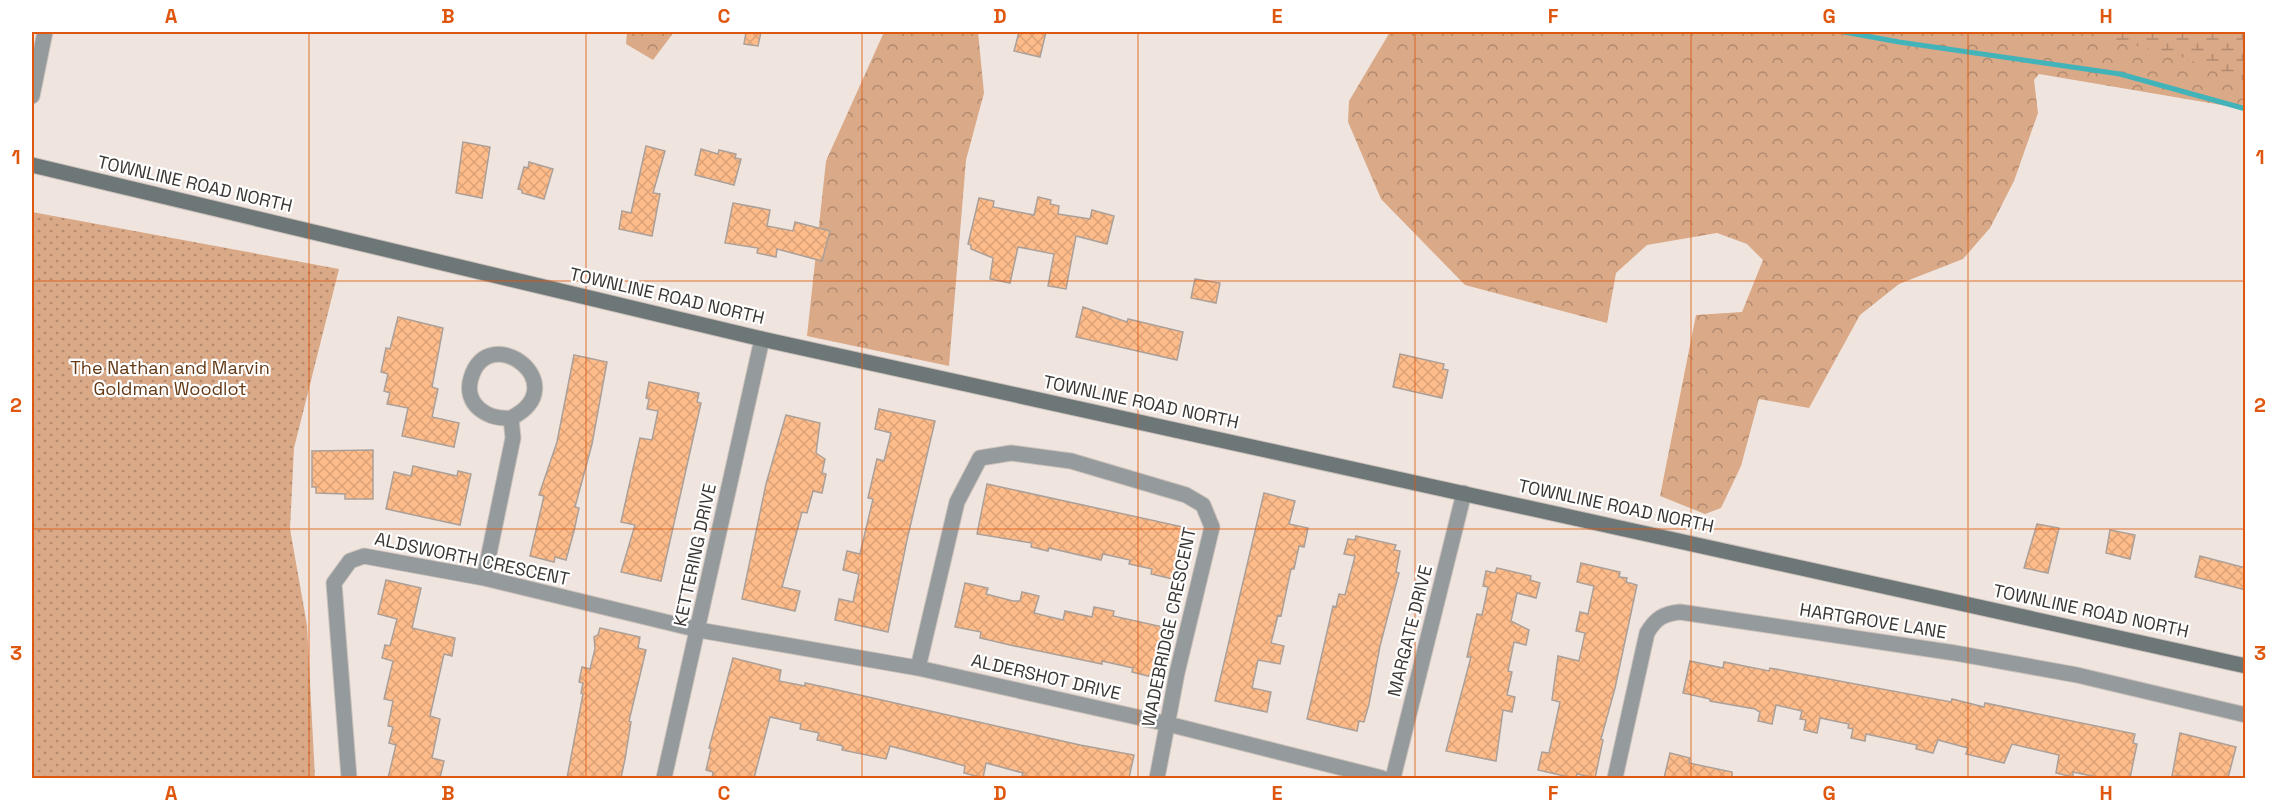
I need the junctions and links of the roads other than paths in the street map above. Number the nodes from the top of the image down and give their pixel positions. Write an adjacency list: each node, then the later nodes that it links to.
1 (45, 32): 2 (street)
2 (32, 96)
3 (32, 165): 4 (main road, TOWNLINE ROAD NORTH)
4 (762, 339): 6 (main road, TOWNLINE ROAD NORTH); 8 (street, KETTERING DRIVE)
5 (511, 418): 5 (street); 7 (street)
6 (1464, 493): 9 (main road, TOWNLINE ROAD NORTH); 17 (street, MARGATE DRIVE)
7 (484, 578): 8 (street, ALDSWORTH CRESCENT); 13 (street, ALDSWORTH CRESCENT)
8 (699, 630): 10 (street, ALDERSHOT DRIVE); 14 (street, KETTERING DRIVE)
9 (2246, 666)
10 (918, 668): 12 (street, ALDERSHOT DRIVE); 12 (street, WADEBRIDGE CRESCENT)
11 (2246, 715): 18 (street, HARTGROVE LANE)
12 (1168, 724): 15 (street, WADEBRIDGE CRESCENT); 16 (street, ALDERSHOT DRIVE)
13 (349, 778)
14 (664, 778)
15 (1157, 778)
16 (1382, 778)
17 (1393, 778)
18 (1615, 778)

